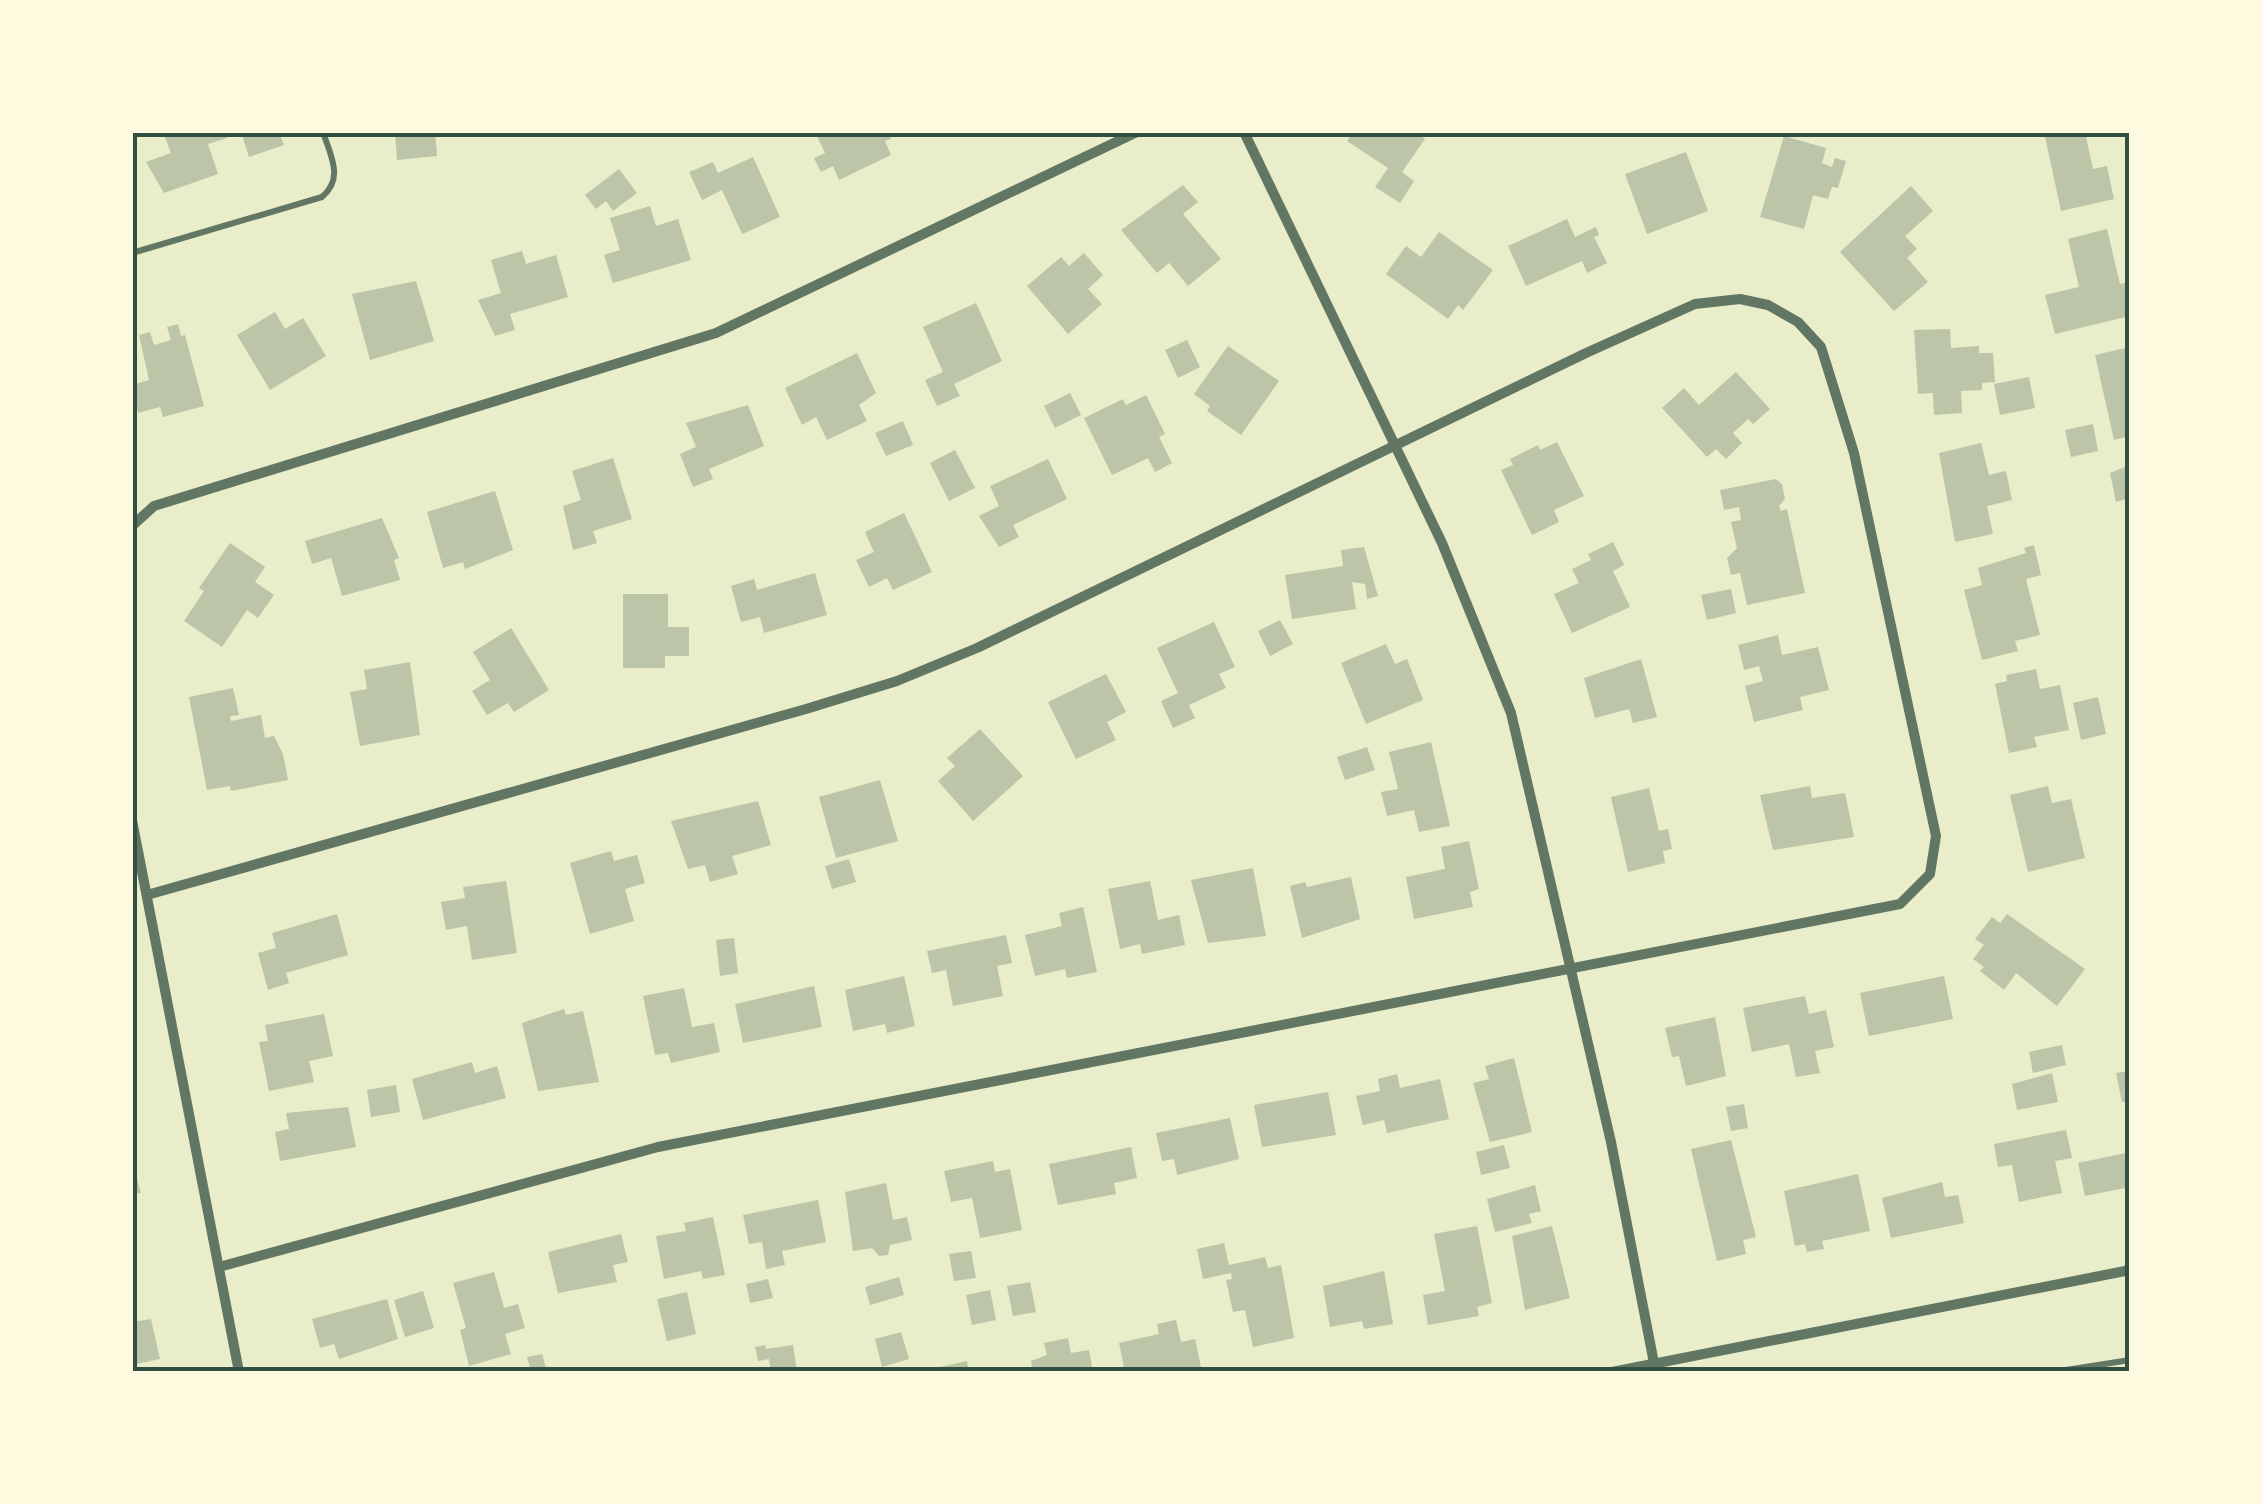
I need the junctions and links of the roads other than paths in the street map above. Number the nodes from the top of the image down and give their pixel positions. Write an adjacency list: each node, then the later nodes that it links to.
1 (323, 132): 4 (lane)
2 (1136, 132): 6 (street)
3 (1244, 132): 5 (street)
4 (132, 253)
5 (1394, 444): 8 (street); 9 (street); 9 (street)
6 (132, 526)
7 (132, 820): 8 (street)
8 (147, 895): 10 (street)
9 (1572, 968): 10 (street); 13 (street)
10 (218, 1267): 14 (street)
11 (2130, 1270): 13 (street)
12 (2130, 1360): 16 (lane)
13 (1654, 1363): 15 (street)
14 (239, 1372)
15 (1612, 1372)
16 (2053, 1372)

